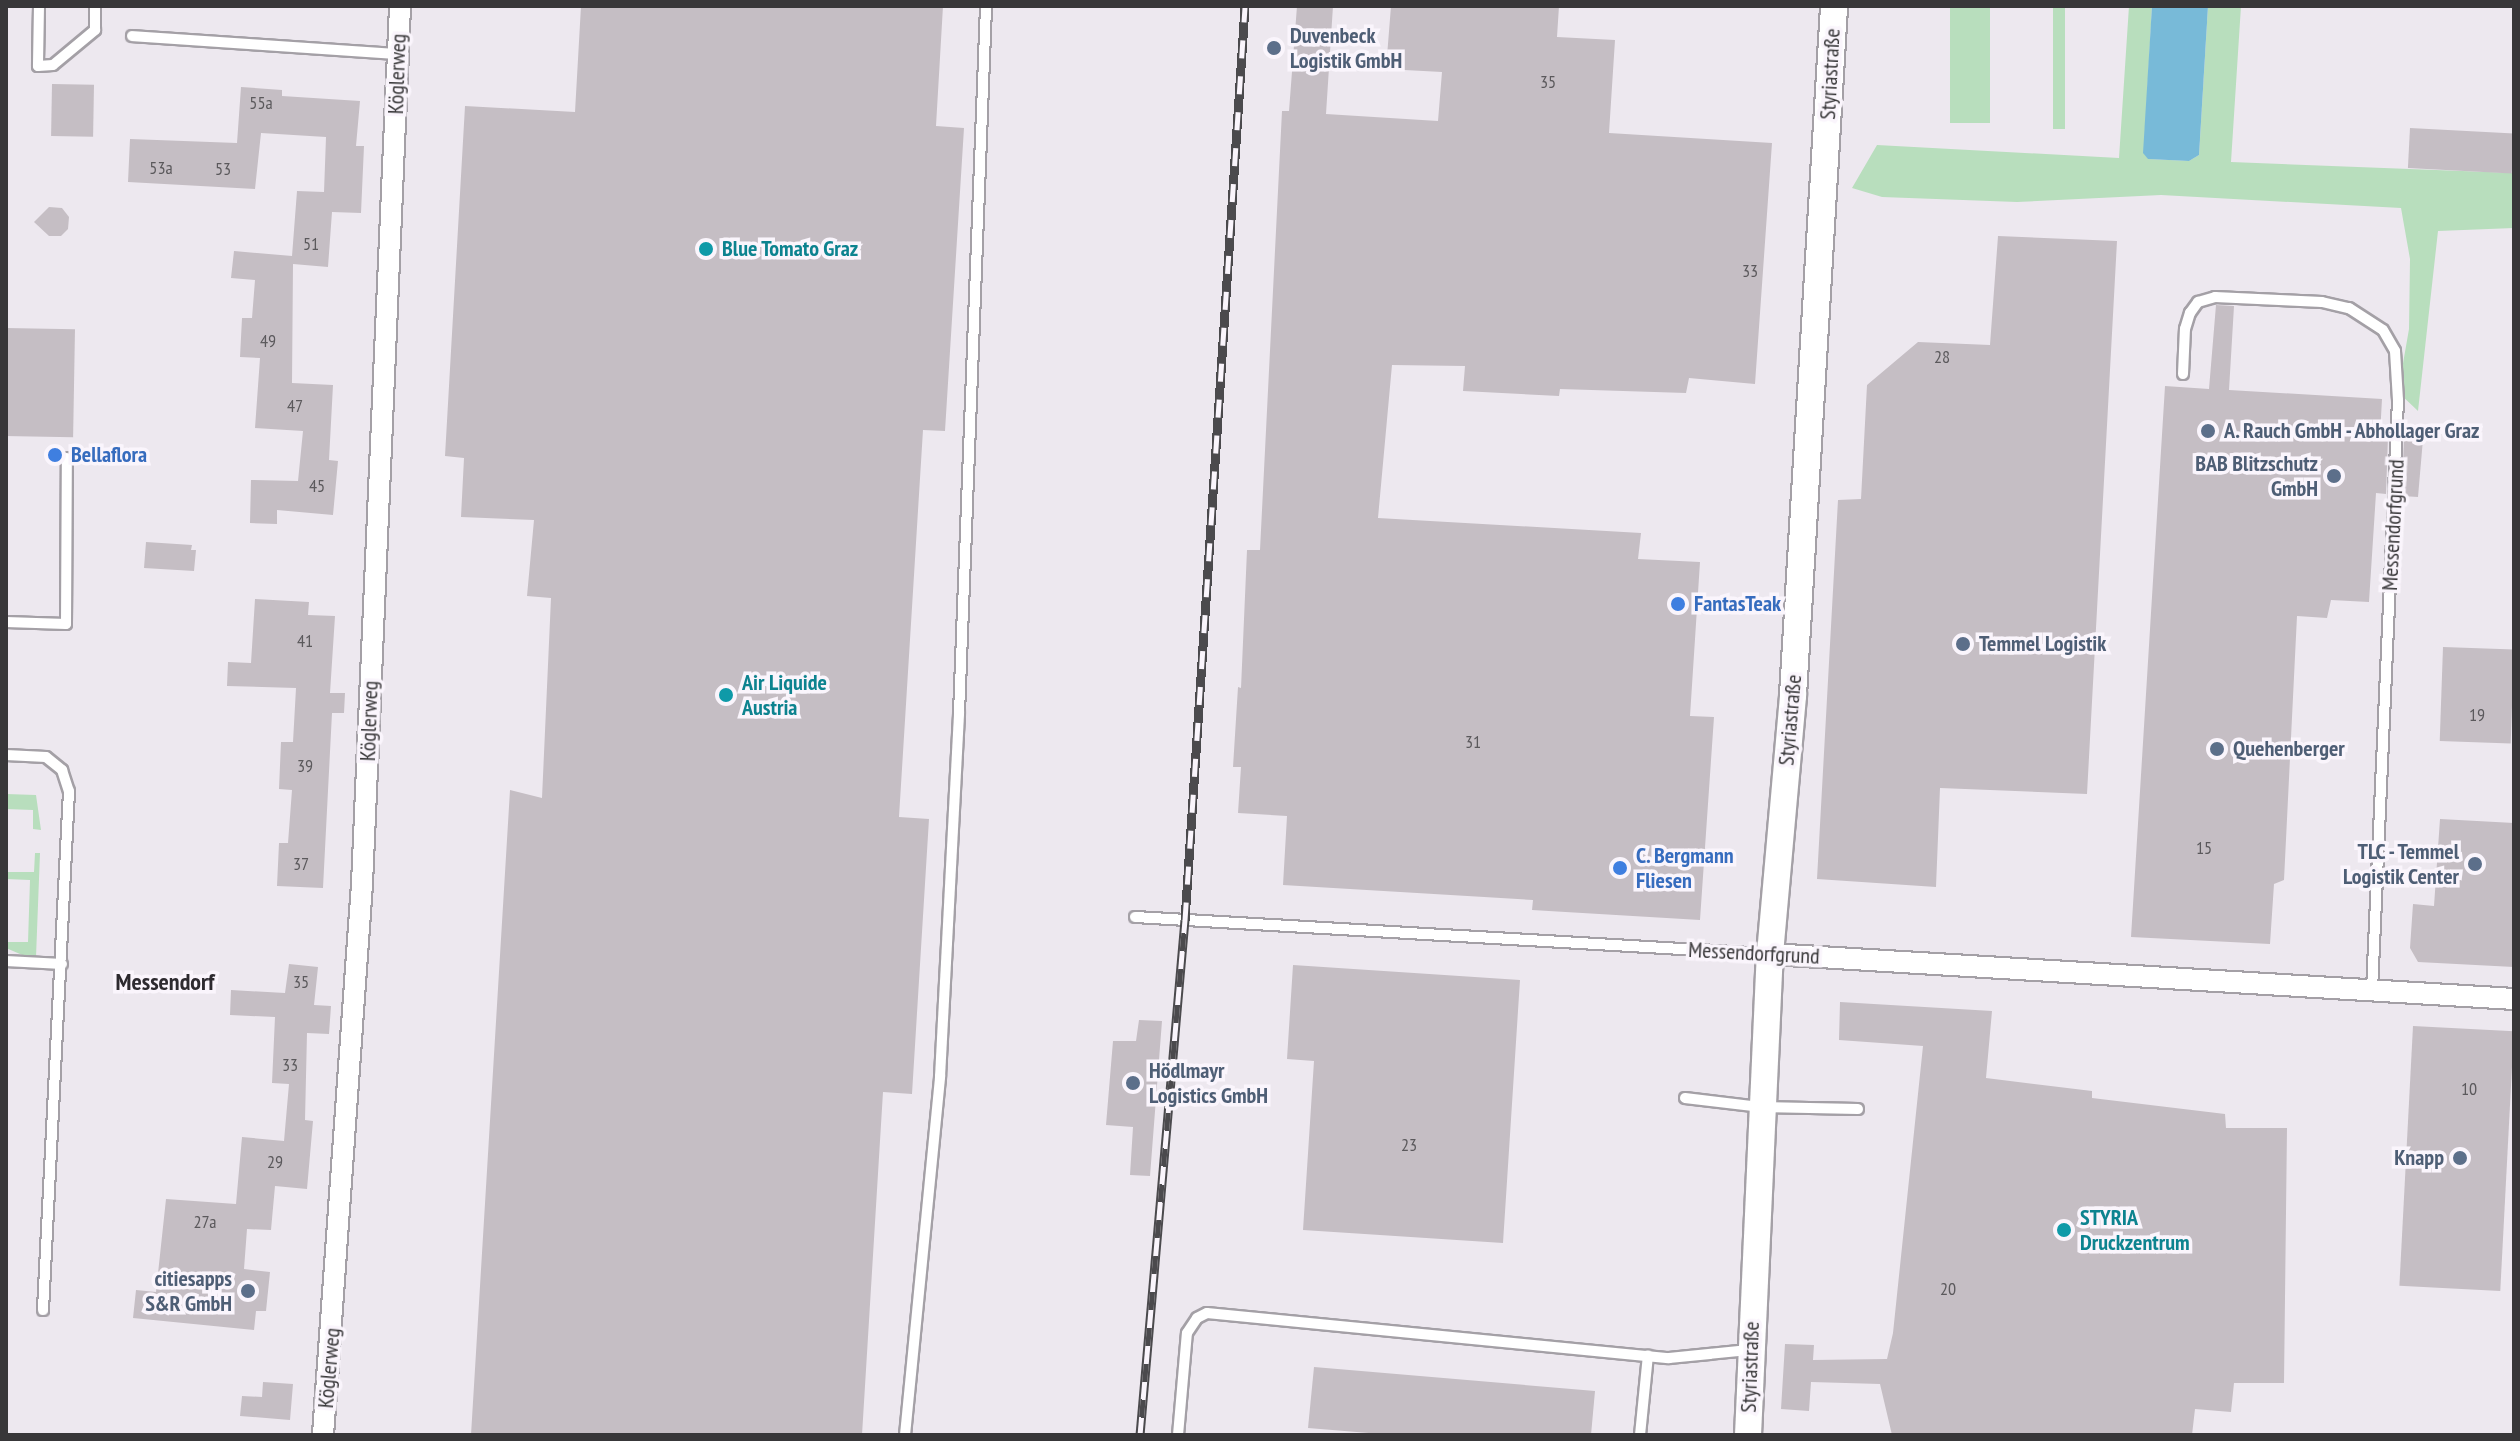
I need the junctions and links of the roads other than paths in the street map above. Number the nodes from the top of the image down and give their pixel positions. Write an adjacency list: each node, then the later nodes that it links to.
1 (39, 6): 2 (lane)
2 (95, 6)
3 (400, 6): 7 (street, Köglerweg)
4 (986, 6): 25 (lane)
5 (1834, 6): 13 (street, Styriastraße)
6 (132, 36): 7 (lane)
7 (398, 54): 24 (street, Köglerweg)
8 (2183, 374): 16 (lane, Messendorfgrund)
9 (67, 458): 10 (lane)
10 (6, 622)
11 (6, 755): 15 (lane)
12 (1135, 917): 13 (lane, Messendorfgrund)
13 (1770, 954): 16 (street, Messendorfgrund); 19 (street, Styriastraße)
14 (6, 961): 15 (lane)
15 (62, 964): 21 (lane)
16 (2372, 990): 17 (street, Messendorfgrund)
17 (2514, 999)
18 (1685, 1098): 19 (lane)
19 (1761, 1107): 20 (lane); 22 (street, Styriastraße)
20 (1858, 1109)
21 (43, 1310)
22 (1751, 1350): 23 (lane); 28 (street, Styriastraße)
23 (1648, 1355): 26 (lane); 27 (lane)
24 (323, 1435)
25 (905, 1435)
26 (1178, 1435)
27 (1640, 1435)
28 (1748, 1435)

